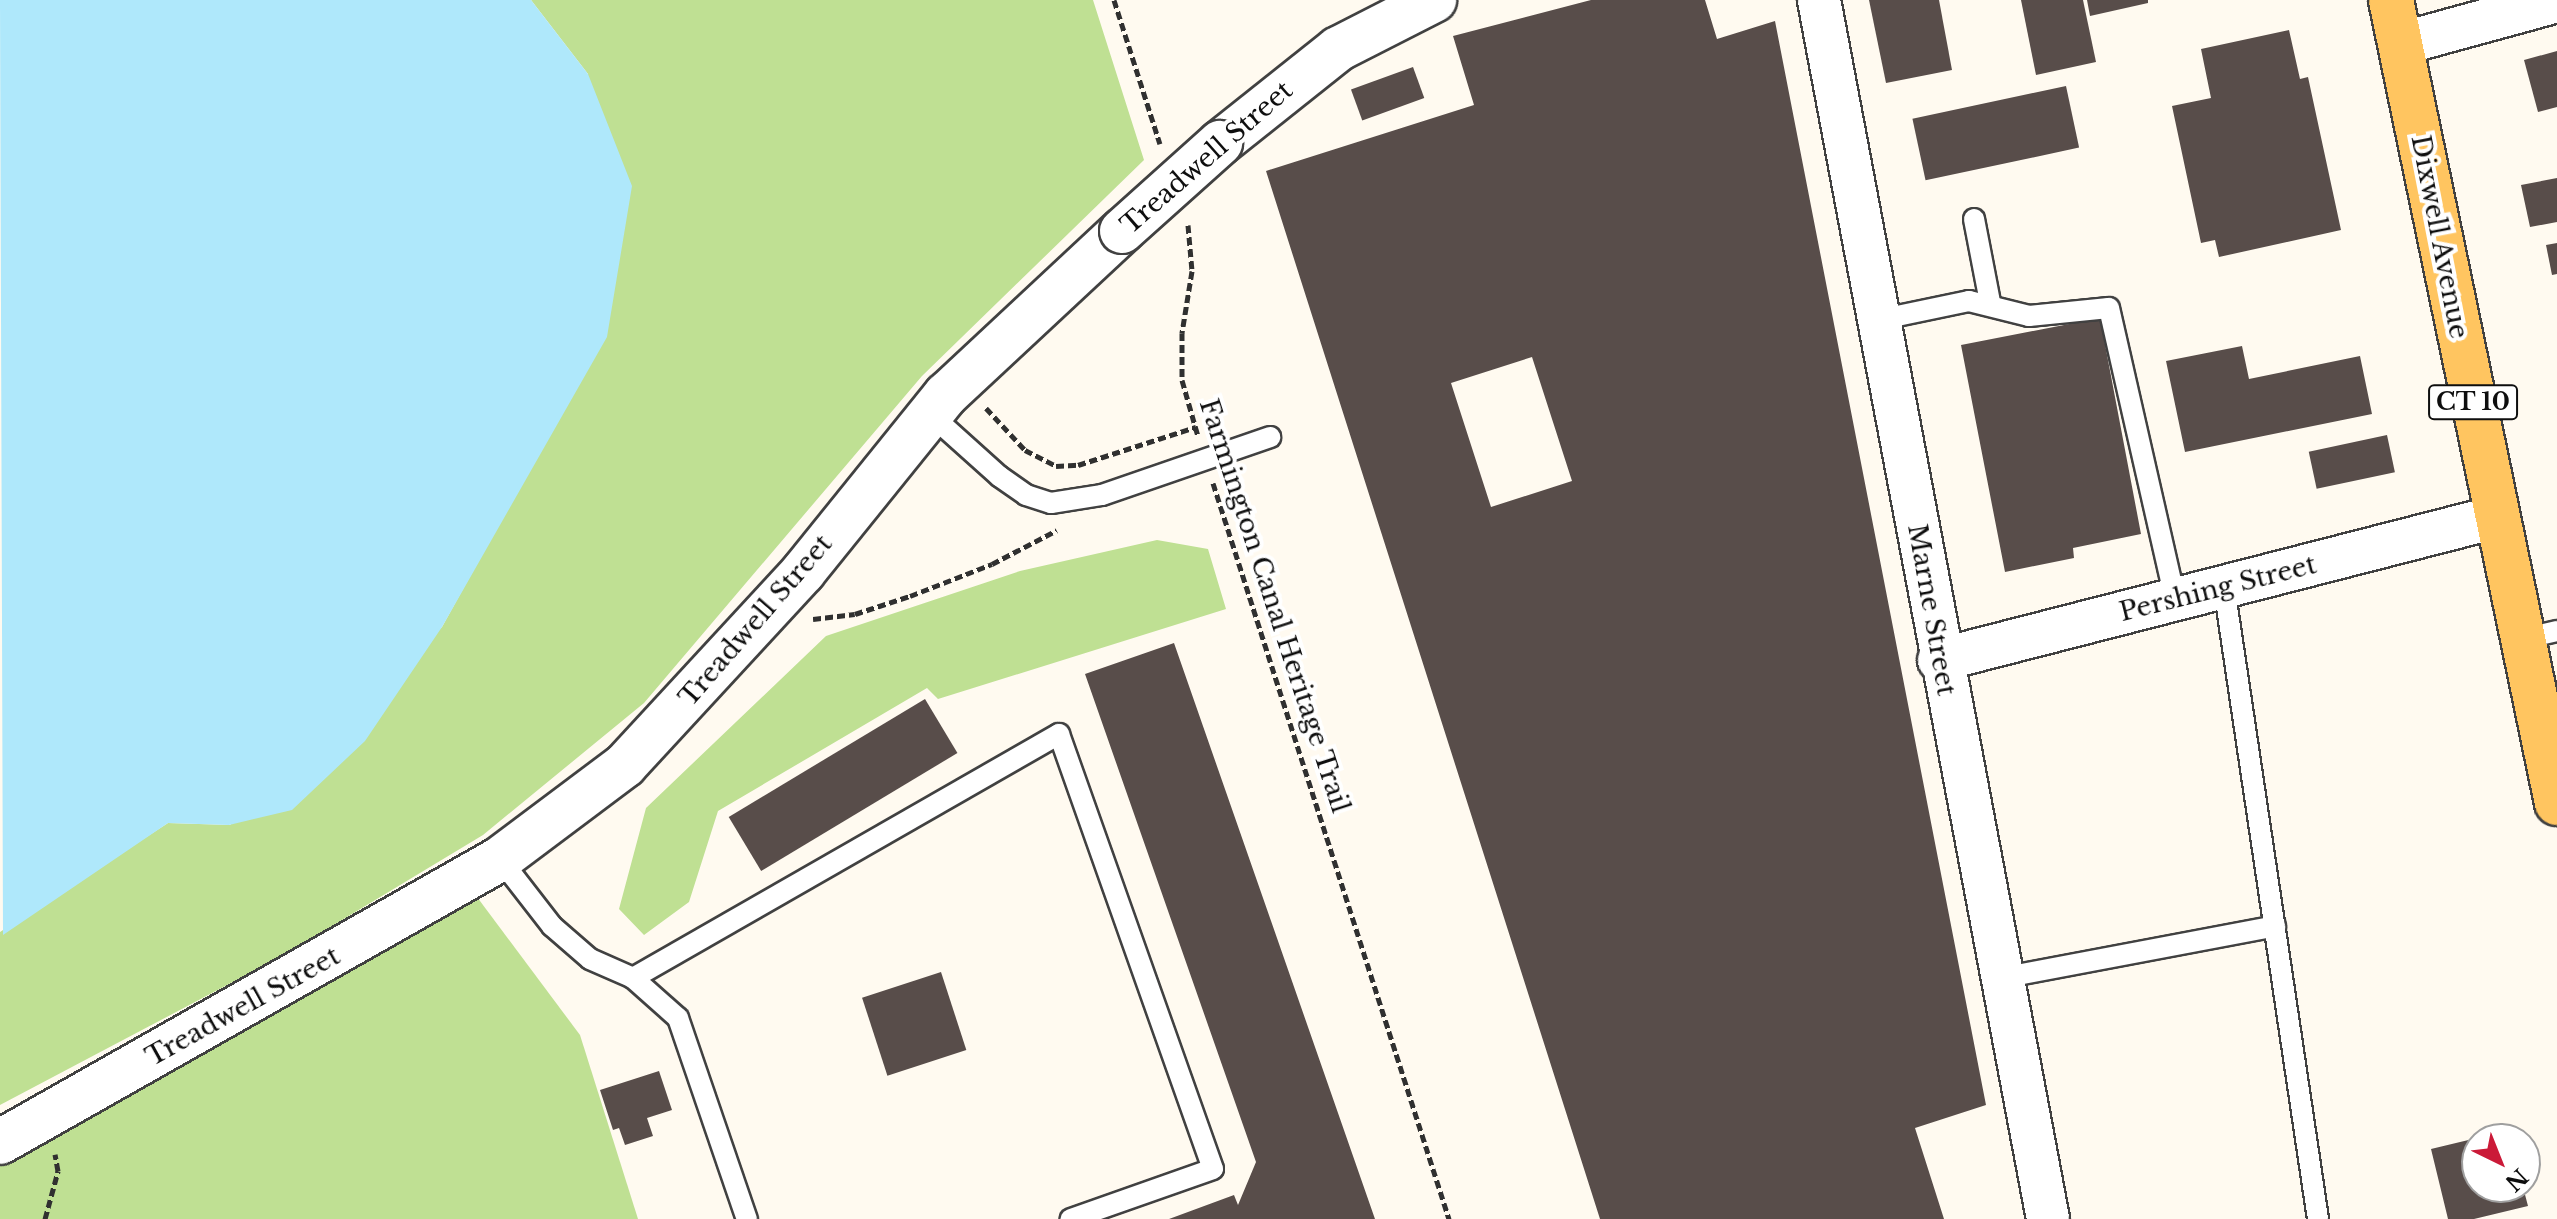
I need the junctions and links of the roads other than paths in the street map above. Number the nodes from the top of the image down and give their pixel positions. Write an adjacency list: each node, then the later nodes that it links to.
1 (1819, 0): 8 (street, Marne Street)
2 (2391, 0): 5 (main road, Dixwell Avenue / CT 10)
3 (2557, 1): 5 (street)
4 (1421, 2): 9 (street, Treadwell Street, bridge)
5 (2400, 44): 11 (main road, Dixwell Avenue / CT 10)
6 (1974, 219): 7 (lane)
7 (1990, 302): 8 (lane); 13 (lane)
8 (1878, 320): 15 (street, Marne Street)
9 (942, 425): 10 (lane); 17 (street, Treadwell Street)
10 (1270, 437)
11 (2496, 517): 12 (street, Pershing Street); 14 (main road, Dixwell Avenue / CT 10)
12 (2224, 587): 13 (street, Pershing Street); 18 (lane)
13 (2175, 599): 15 (street, Pershing Street)
14 (2540, 635): 16 (main road, Dixwell Avenue / CT 10)
15 (1939, 660): 20 (street, Marne Street)
16 (2557, 803)
17 (500, 859): 19 (lane); 21 (street, Treadwell Street)
18 (2275, 926): 20 (lane); 25 (lane)
19 (633, 978): 22 (lane); 23 (lane)
20 (2001, 978): 24 (street, Marne Street)
21 (0, 1142)
22 (747, 1219)
23 (1071, 1219)
24 (2048, 1219)
25 (2318, 1219)

